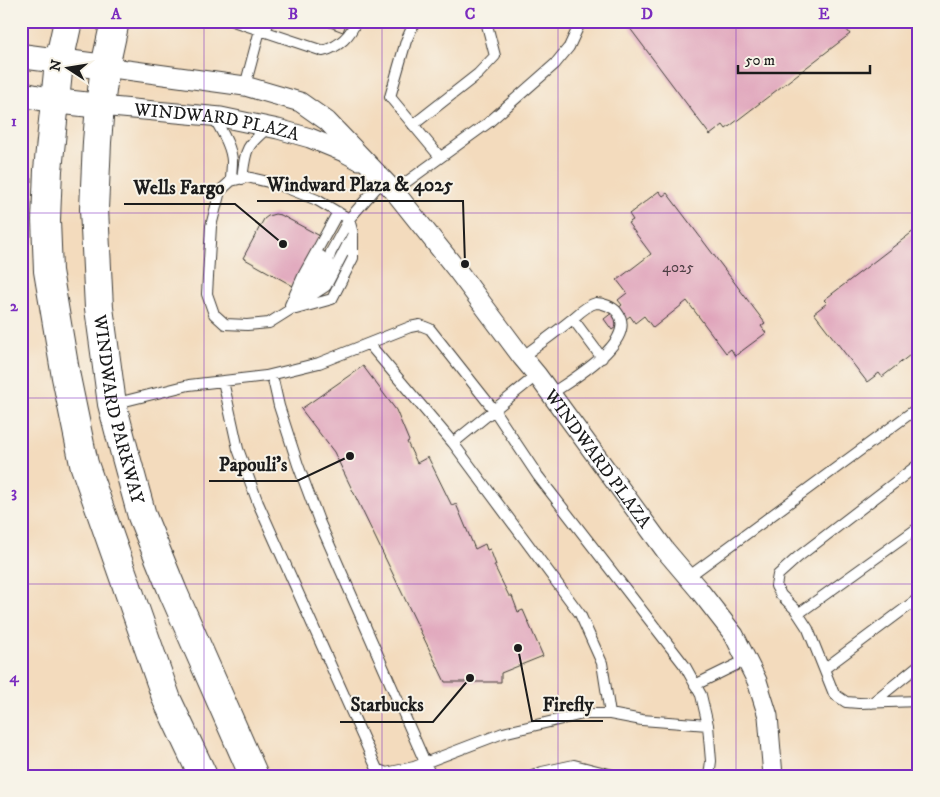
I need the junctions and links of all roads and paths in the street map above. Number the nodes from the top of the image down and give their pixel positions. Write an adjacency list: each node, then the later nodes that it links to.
1 (68, 21): 11 (main road)
2 (115, 21): 12 (main road, WINDWARD PARKWAY)
3 (233, 21): 9 (lane)
4 (269, 21): 9 (lane)
5 (356, 21): 9 (lane)
6 (415, 21): 18 (lane)
7 (486, 21): 18 (lane)
8 (581, 21): 20 (lane)
9 (262, 31): 13 (lane)
10 (21, 56): 11 (street)
11 (59, 62): 12 (street); 15 (main road)
12 (105, 67): 13 (street, WINDWARD PLAZA); 16 (main road, WINDWARD PARKWAY)
13 (245, 86): 22 (street, WINDWARD PLAZA)
14 (21, 94): 15 (street, WINDWARD PLAZA)
15 (55, 101): 16 (street, WINDWARD PLAZA); 53 (main road)
16 (100, 106): 17 (street, WINDWARD PLAZA); 35 (main road, WINDWARD PARKWAY)
17 (214, 117): 19 (street, WINDWARD PLAZA); 23 (lane)
18 (413, 124): 20 (lane)
19 (269, 127): 21 (lane); 22 (street, WINDWARD PLAZA)
20 (440, 157): 22 (lane)
21 (242, 178): 23 (lane); 24 (lane)
22 (383, 179): 24 (lane); 29 (street, WINDWARD PLAZA)
23 (231, 181): 26 (lane)
24 (344, 216): 25 (lane); 26 (lane); 26 (lane)
25 (353, 234): 26 (lane); 26 (lane)
26 (288, 311)
27 (573, 318): 29 (lane); 30 (lane); 30 (lane)
28 (369, 344): 31 (lane); 37 (lane); 38 (lane)
29 (522, 357): 32 (street, WINDWARD PLAZA)
30 (602, 358): 34 (lane)
31 (272, 375): 33 (lane); 52 (lane)
32 (537, 376): 34 (street, WINDWARD PLAZA); 37 (lane)
33 (223, 381): 35 (lane); 52 (lane)
34 (551, 394): 41 (street, WINDWARD PLAZA)
35 (112, 404): 54 (main road, WINDWARD PARKWAY)
36 (919, 407): 41 (lane)
37 (494, 410): 38 (lane); 47 (lane)
38 (453, 443): 50 (lane)
39 (919, 464): 43 (lane)
40 (919, 527): 43 (lane)
41 (688, 577): 44 (street, WINDWARD PLAZA)
42 (919, 598): 46 (lane)
43 (798, 614): 46 (lane)
44 (746, 660): 47 (lane); 59 (street, WINDWARD PLAZA)
45 (919, 665): 49 (lane)
46 (824, 669): 49 (lane)
47 (695, 685): 51 (lane)
48 (919, 701): 49 (lane)
49 (872, 703)
50 (610, 714): 51 (lane); 52 (lane)
51 (708, 725): 58 (lane)
52 (425, 762): 55 (lane)
53 (203, 776)
54 (254, 776)
55 (431, 776)
56 (533, 776): 57 (lane)
57 (616, 776)
58 (709, 776)
59 (773, 776)

